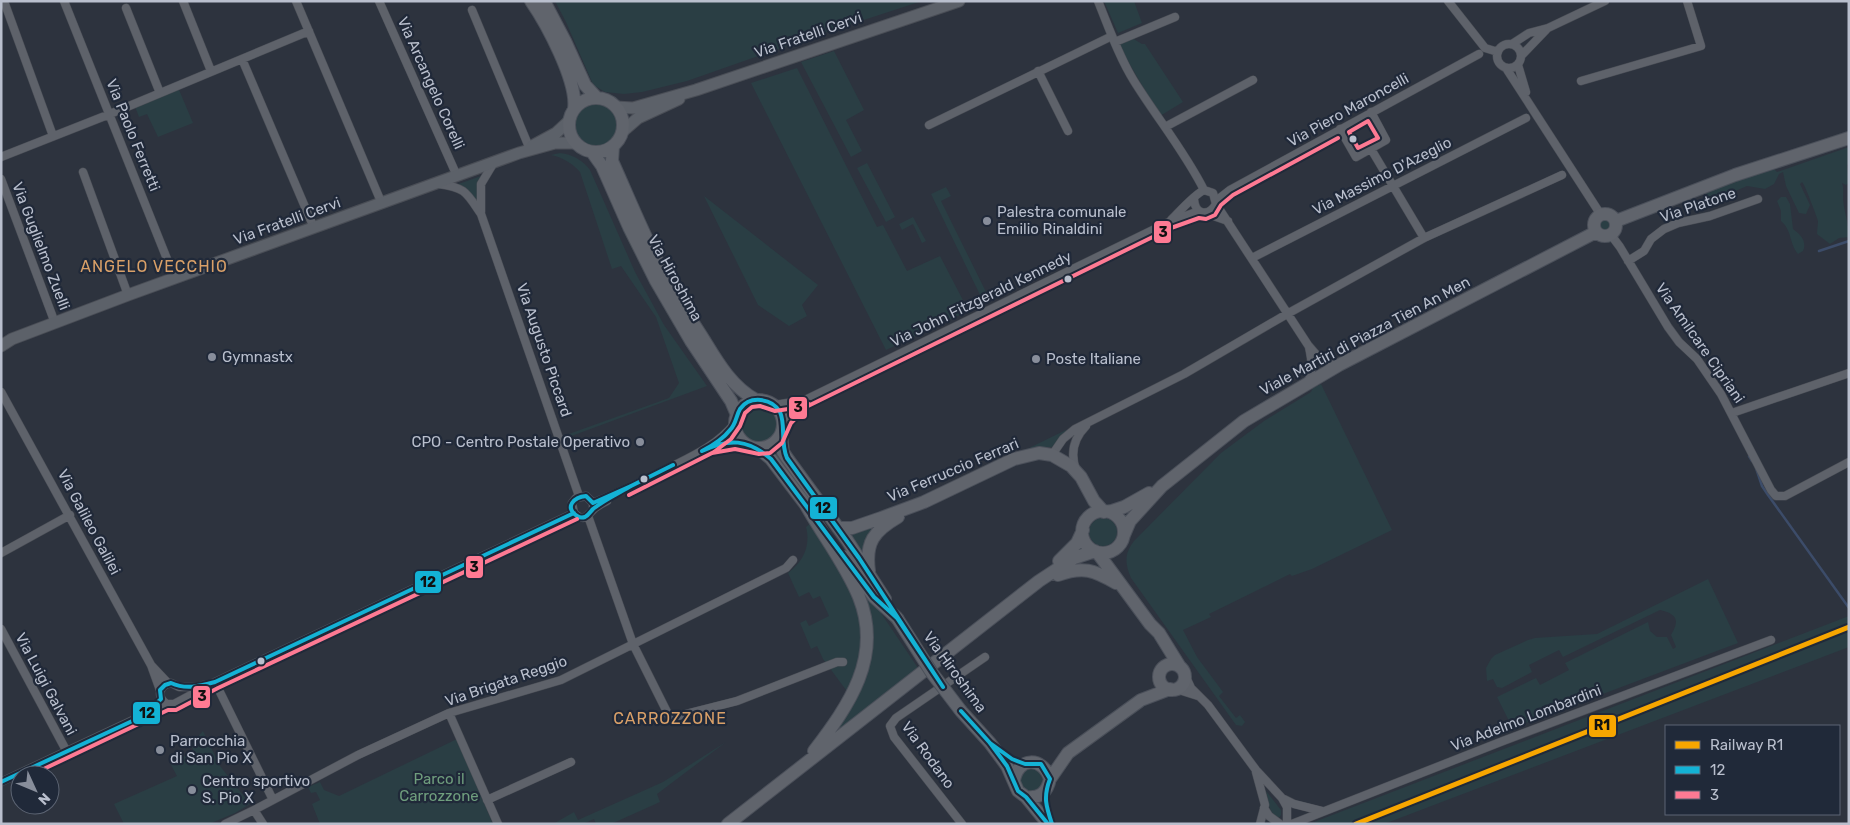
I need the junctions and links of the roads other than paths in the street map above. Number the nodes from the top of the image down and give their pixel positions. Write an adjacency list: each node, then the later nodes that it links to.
1 (64, 1): 37 (street, Via Paolo Ferretti)
2 (183, 1): 26 (street)
3 (296, 1): 17 (street)
4 (379, 1): 56 (street, Via Arcangelo Corelli)
5 (531, 1): 35 (main road)
6 (544, 1): 32 (main road)
7 (959, 1): 30 (main road, Via Fratelli Cervi)
8 (1098, 1): 18 (street)
9 (1448, 1): 20 (street)
10 (1605, 1): 16 (street)
11 (1687, 1): 29 (street)
12 (6, 4): 45 (street)
13 (126, 8): 31 (street)
14 (472, 10): 50 (street)
15 (1175, 17): 18 (street)
16 (1548, 28): 19 (street); 22 (street)
17 (309, 31): 23 (street); 62 (street)
18 (1114, 39): 27 (street); 41 (street)
19 (1512, 44): 20 (street); 22 (street)
20 (1498, 52): 25 (street)
21 (1479, 54): 36 (street, Via Piero Maroncelli)
22 (1522, 56): 24 (street)
23 (242, 59): 26 (street); 69 (street)
24 (1518, 64): 25 (street); 33 (street)
25 (1506, 68): 33 (street)
26 (211, 71): 31 (street)
27 (1038, 71): 40 (street); 44 (street)
28 (1253, 80): 41 (street)
29 (1581, 82)
30 (696, 90): 34 (main road, Via Fratelli Cervi); 43 (main road, Via Fratelli Cervi)
31 (160, 93): 37 (street)
32 (597, 98): 34 (main road, Via Fratelli Cervi); 35 (main road)
33 (1529, 101): 65 (street)
34 (616, 107): 43 (main road)
35 (574, 109): 39 (main road, Via Fratelli Cervi)
36 (1370, 112): 42 (street, Via Piero Maroncelli); 49 (street)
37 (110, 114): 45 (street); 75 (street, Via Paolo Ferretti)
38 (1526, 118): 59 (street, Via Massimo D'Azeglio)
39 (569, 121): 47 (main road); 50 (main road, Via Fratelli Cervi)
40 (929, 125)
41 (1165, 127): 60 (street)
42 (1340, 129): 49 (street); 60 (street, Via Piero Maroncelli)
43 (622, 131): 48 (main road, Via Fratelli Cervi)
44 (1068, 131)
45 (53, 136): 52 (street)
46 (1849, 138): 67 (main road)
47 (575, 143): 50 (main road, Via Fratelli Cervi); 51 (main road)
48 (613, 146): 51 (main road); 85 (main road, Via Hiroshima)
49 (1371, 149): 59 (street)
50 (524, 150): 53 (main road, Via Fratelli Cervi)
51 (592, 152): 89 (main road, Via Hiroshima)
52 (1, 156)
53 (493, 164): 56 (main road, Via Fratelli Cervi); 64 (street, Via Augusto Piccard)
54 (83, 172): 76 (street)
55 (1562, 175): 72 (street)
56 (457, 176): 58 (main road, Via Fratelli Cervi)
57 (1, 179): 78 (street, Via Guglielmo Zuelli)
58 (437, 184): 62 (main road, Via Fratelli Cervi); 64 (street, Via Augusto Piccard)
59 (1392, 186): 72 (street); 73 (street, Via Massimo D'Azeglio)
60 (1207, 197): 63 (street); 63 (street); 66 (street); 68 (street, Via John Fitzgerald Kennedy)
61 (1758, 199): 74 (street, Via Platone)
62 (382, 204): 69 (main road, Via Fratelli Cervi)
63 (1202, 212): 66 (street); 68 (street, Via John Fitzgerald Kennedy)
64 (481, 214): 100 (street, Via Augusto Piccard)
65 (1601, 215): 67 (main road); 70 (main road)
66 (1228, 221): 73 (street)
67 (1616, 221): 71 (main road)
68 (1169, 222): 86 (street, Via John Fitzgerald Kennedy)
69 (314, 228): 75 (main road, Via Fratelli Cervi)
70 (1596, 232): 71 (main road); 81 (main road, Viale Martiri di Piazza Tien An Men)
71 (1610, 235): 74 (street, Via Amilcare Cipriani)
72 (1424, 238): 77 (street)
73 (1252, 258): 77 (street)
74 (1628, 261): 88 (street, Via Amilcare Cipriani)
75 (175, 279): 76 (main road, Via Fratelli Cervi)
76 (128, 295): 78 (main road, Via Fratelli Cervi)
77 (1287, 314): 80 (street); 90 (street)
78 (55, 323): 79 (main road, Via Fratelli Cervi)
79 (4, 342)
80 (1308, 345): 81 (street); 83 (street)
81 (1339, 365): 83 (main road, Viale Martiri di Piazza Tien An Men)
82 (1849, 373): 88 (street)
83 (1308, 383): 98 (main road, Viale Martiri di Piazza Tien An Men)
84 (1, 392): 106 (street, Via Galileo Galilei)
85 (756, 400): 87 (main road, Via Hiroshima); 89 (main road)
86 (806, 400): 87 (street, Via John Fitzgerald Kennedy); 91 (street, Via John Fitzgerald Kennedy)
87 (775, 405): 91 (main road, Via Hiroshima)
88 (1732, 412): 96 (street, Via Amilcare Cipriani)
89 (736, 419): 92 (main road, Via Hiroshima); 93 (street)
90 (1090, 422): 95 (street); 97 (street)
91 (782, 429): 94 (main road); 109 (main road, Via Hiroshima)
92 (744, 443): 93 (street); 94 (main road, Via Hiroshima)
93 (711, 446): 102 (street)
94 (758, 448): 103 (main road, Via Hiroshima)
95 (1052, 455): 97 (main road); 101 (main road, Via Ferruccio Ferrari)
96 (1849, 462)
97 (1077, 472): 99 (main road)
98 (1162, 486): 104 (main road, Viale Martiri di Piazza Tien An Men); 110 (main road, Viale Martiri di Piazza Tien An Men)
99 (1088, 492): 104 (main road); 108 (main road)
100 (579, 496): 102 (street); 105 (street)
101 (924, 502): 109 (main road, Via Ferruccio Ferrari); 115 (main road, Via Hiroshima)
102 (593, 506): 107 (street)
103 (808, 507): 118 (main road, Via Hiroshima); 142 (main road)
104 (1106, 512): 108 (main road, Viale Martiri di Piazza Tien An Men); 110 (main road)
105 (574, 513): 107 (street); 128 (street)
106 (70, 515): 113 (street); 125 (street, Via Galileo Galilei)
107 (588, 516): 122 (street)
108 (1086, 524): 112 (main road); 116 (main road)
109 (838, 528): 115 (main road, Via Hiroshima)
110 (1124, 535): 111 (main road, Viale Martiri di Piazza Tien An Men)
111 (1117, 548): 112 (main road); 117 (main road)
112 (1096, 552): 116 (main road); 117 (main road)
113 (1, 553)
114 (793, 560): 122 (street, Via Brigata Reggio)
115 (870, 575): 118 (main road, Via Hiroshima)
116 (1039, 581): 117 (main road); 142 (main road)
117 (1124, 587): 119 (main road)
118 (897, 618): 137 (main road, Via Hiroshima, bridge)
119 (1150, 624): 126 (main road); 127 (main road)
120 (1, 629): 138 (street, Via Luigi Galvani)
121 (1771, 640): 154 (street, Via Adelmo Lombardini)
122 (633, 644): 124 (street); 136 (street, Via Brigata Reggio)
123 (985, 657): 159 (street, Via Rodano)
124 (843, 662)
125 (151, 665): 129 (street, Via Galileo Galilei); 133 (street, Via Galileo Galilei)
126 (1182, 671): 127 (main road); 131 (main road); 132 (street)
127 (1160, 674): 131 (main road); 135 (main road)
128 (215, 682): 130 (street); 134 (street); 150 (street)
129 (168, 683): 130 (street); 133 (street)
130 (179, 687): 134 (street)
131 (1173, 689): 132 (street); 135 (main road)
132 (1198, 696): 143 (street)
133 (163, 698): 134 (street); 138 (street)
134 (180, 700)
135 (1141, 700): 139 (main road)
136 (449, 713): 150 (street, Via Brigata Reggio); 151 (street)
137 (990, 743): 141 (main road, Via Hiroshima); 145 (main road, Via Hiroshima)
138 (67, 752): 146 (street)
139 (1068, 753): 141 (main road); 144 (main road)
140 (571, 762): 151 (street)
141 (1030, 763): 144 (main road, Via Hiroshima); 145 (main road)
142 (803, 765): 158 (main road)
143 (1256, 770): 149 (street); 152 (street)
144 (1050, 779): 147 (main road)
145 (1014, 781): 148 (main road, Via Hiroshima)
146 (1, 782)
147 (1045, 792): 148 (main road); 160 (main road, Via Hiroshima)
148 (1026, 797): 160 (main road, Via Hiroshima)
149 (1282, 798): 154 (street); 163 (street)
150 (272, 800): 153 (street, Via Brigata Reggio)
151 (487, 800): 157 (street)
152 (1264, 808): 161 (street); 162 (street)
153 (254, 810): 155 (street, Via Brigata Reggio); 156 (street)
154 (1322, 811): 164 (street, Via Adelmo Lombardini)
155 (225, 824)
156 (263, 824)
157 (498, 824)
158 (728, 824)
159 (962, 824)
160 (1050, 824)
161 (1260, 824)
162 (1280, 824)
163 (1287, 824)
164 (1292, 824)

